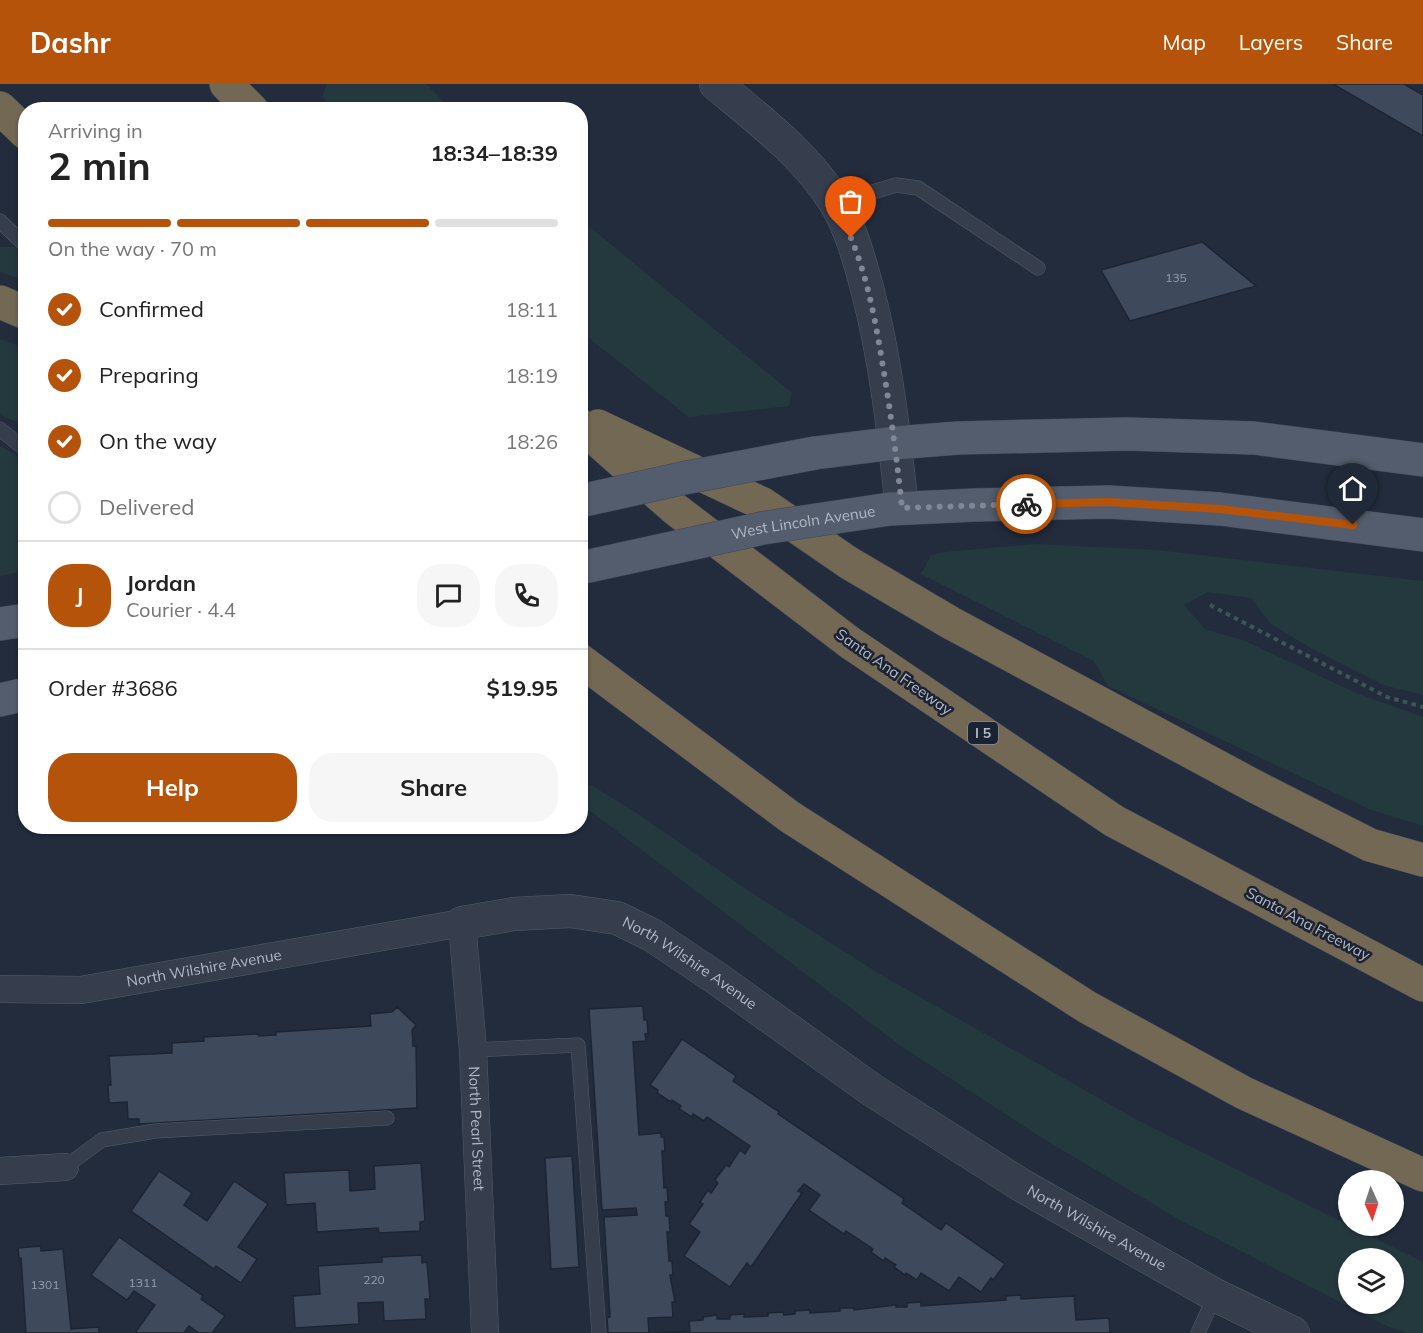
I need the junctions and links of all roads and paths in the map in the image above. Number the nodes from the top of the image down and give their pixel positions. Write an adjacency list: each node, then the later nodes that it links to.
1 (226, 84): 3 (highway)
2 (716, 84): 6 (street)
3 (244, 102)
4 (0, 108): 5 (highway)
5 (18, 125)
6 (836, 203): 9 (lane); 15 (street)
7 (0, 221): 8 (lane)
8 (18, 238)
9 (1038, 268)
10 (0, 302): 11 (highway)
11 (18, 310)
12 (588, 422): 29 (highway)
13 (0, 429): 16 (lane)
14 (588, 432): 31 (highway, Santa Ana Freeway / I 5)
15 (895, 443): 17 (main road); 18 (main road, bridge); 19 (street)
16 (18, 444)
17 (1423, 460)
18 (588, 499)
19 (896, 509): 20 (main road, West Lincoln Avenue); 21 (main road, West Lincoln Avenue, bridge)
20 (1423, 535)
21 (588, 566)
22 (1210, 605): 28 (path)
23 (18, 621): 24 (main road)
24 (0, 624)
25 (588, 666): 37 (highway)
26 (18, 696): 27 (main road)
27 (0, 700)
28 (1423, 707)
29 (1423, 860)
30 (462, 923): 32 (street, North Wilshire Avenue); 33 (street, North Pearl Street); 38 (street, North Wilshire Avenue)
31 (1423, 985)
32 (0, 989)
33 (473, 1050): 39 (street, North Pearl Street); 40 (lane)
34 (387, 1118): 35 (lane)
35 (65, 1167): 36 (street)
36 (0, 1171)
37 (1423, 1174)
38 (1215, 1295): 41 (lane); 42 (street, North Wilshire Avenue)
39 (485, 1333)
40 (599, 1333)
41 (1198, 1333)
42 (1293, 1333)

